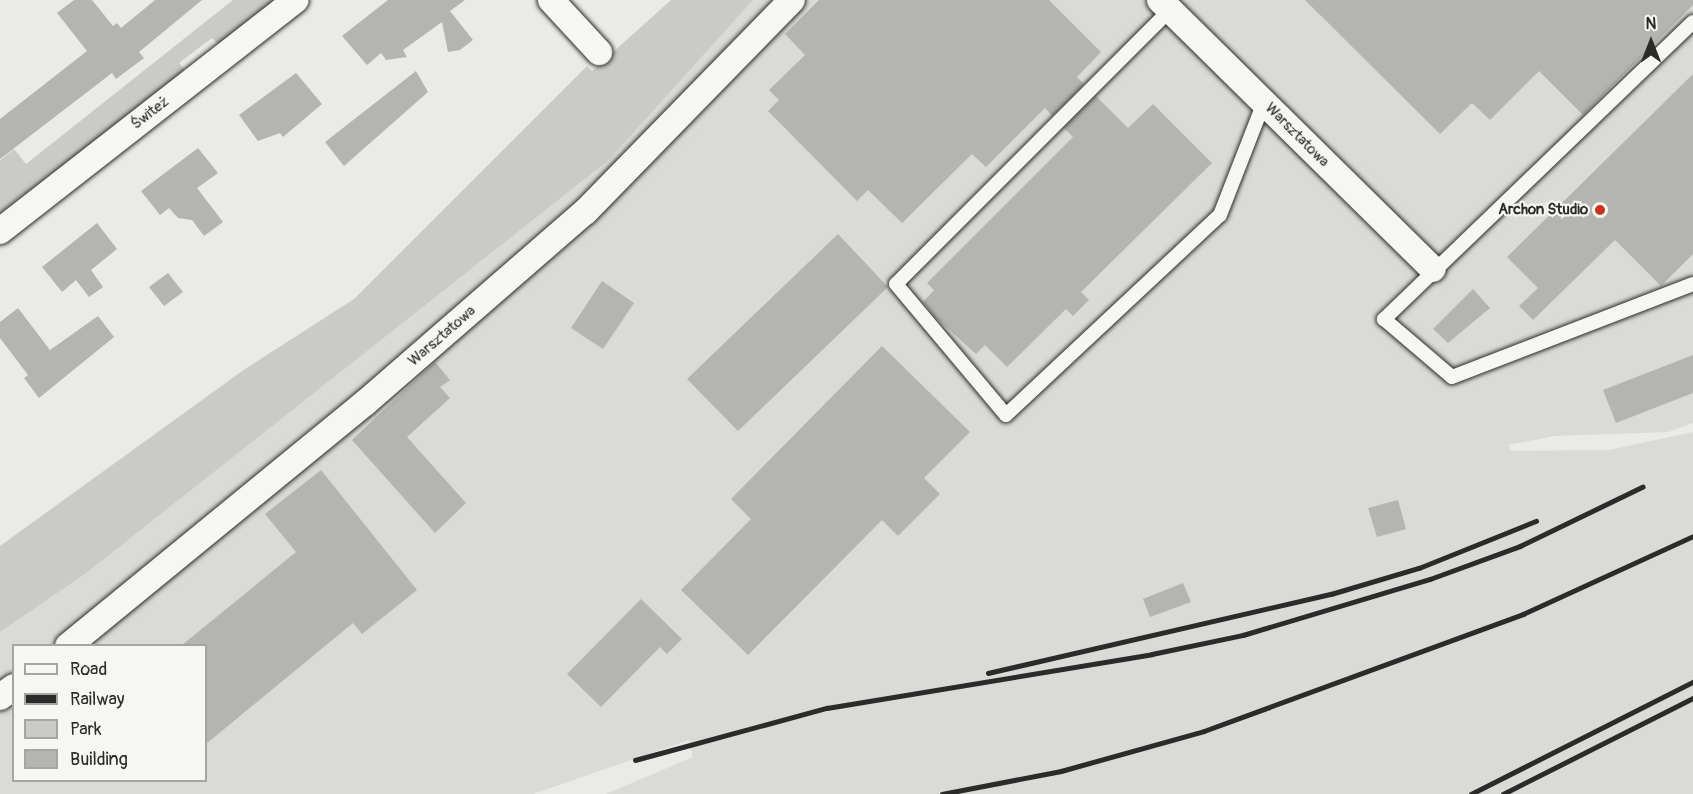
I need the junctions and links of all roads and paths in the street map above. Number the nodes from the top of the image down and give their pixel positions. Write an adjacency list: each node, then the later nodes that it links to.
1 (296, 0): 8 (street, Świteź)
2 (551, 0): 6 (street)
3 (792, 0): 11 (street, Warsztatowa)
4 (1165, 5): 7 (street, Warsztatowa); 7 (lane)
5 (1693, 22): 9 (lane)
6 (600, 52)
7 (1264, 102): 9 (street, Warsztatowa)
8 (1, 228)
9 (1433, 269): 10 (lane)
10 (1693, 284)
11 (69, 644)

